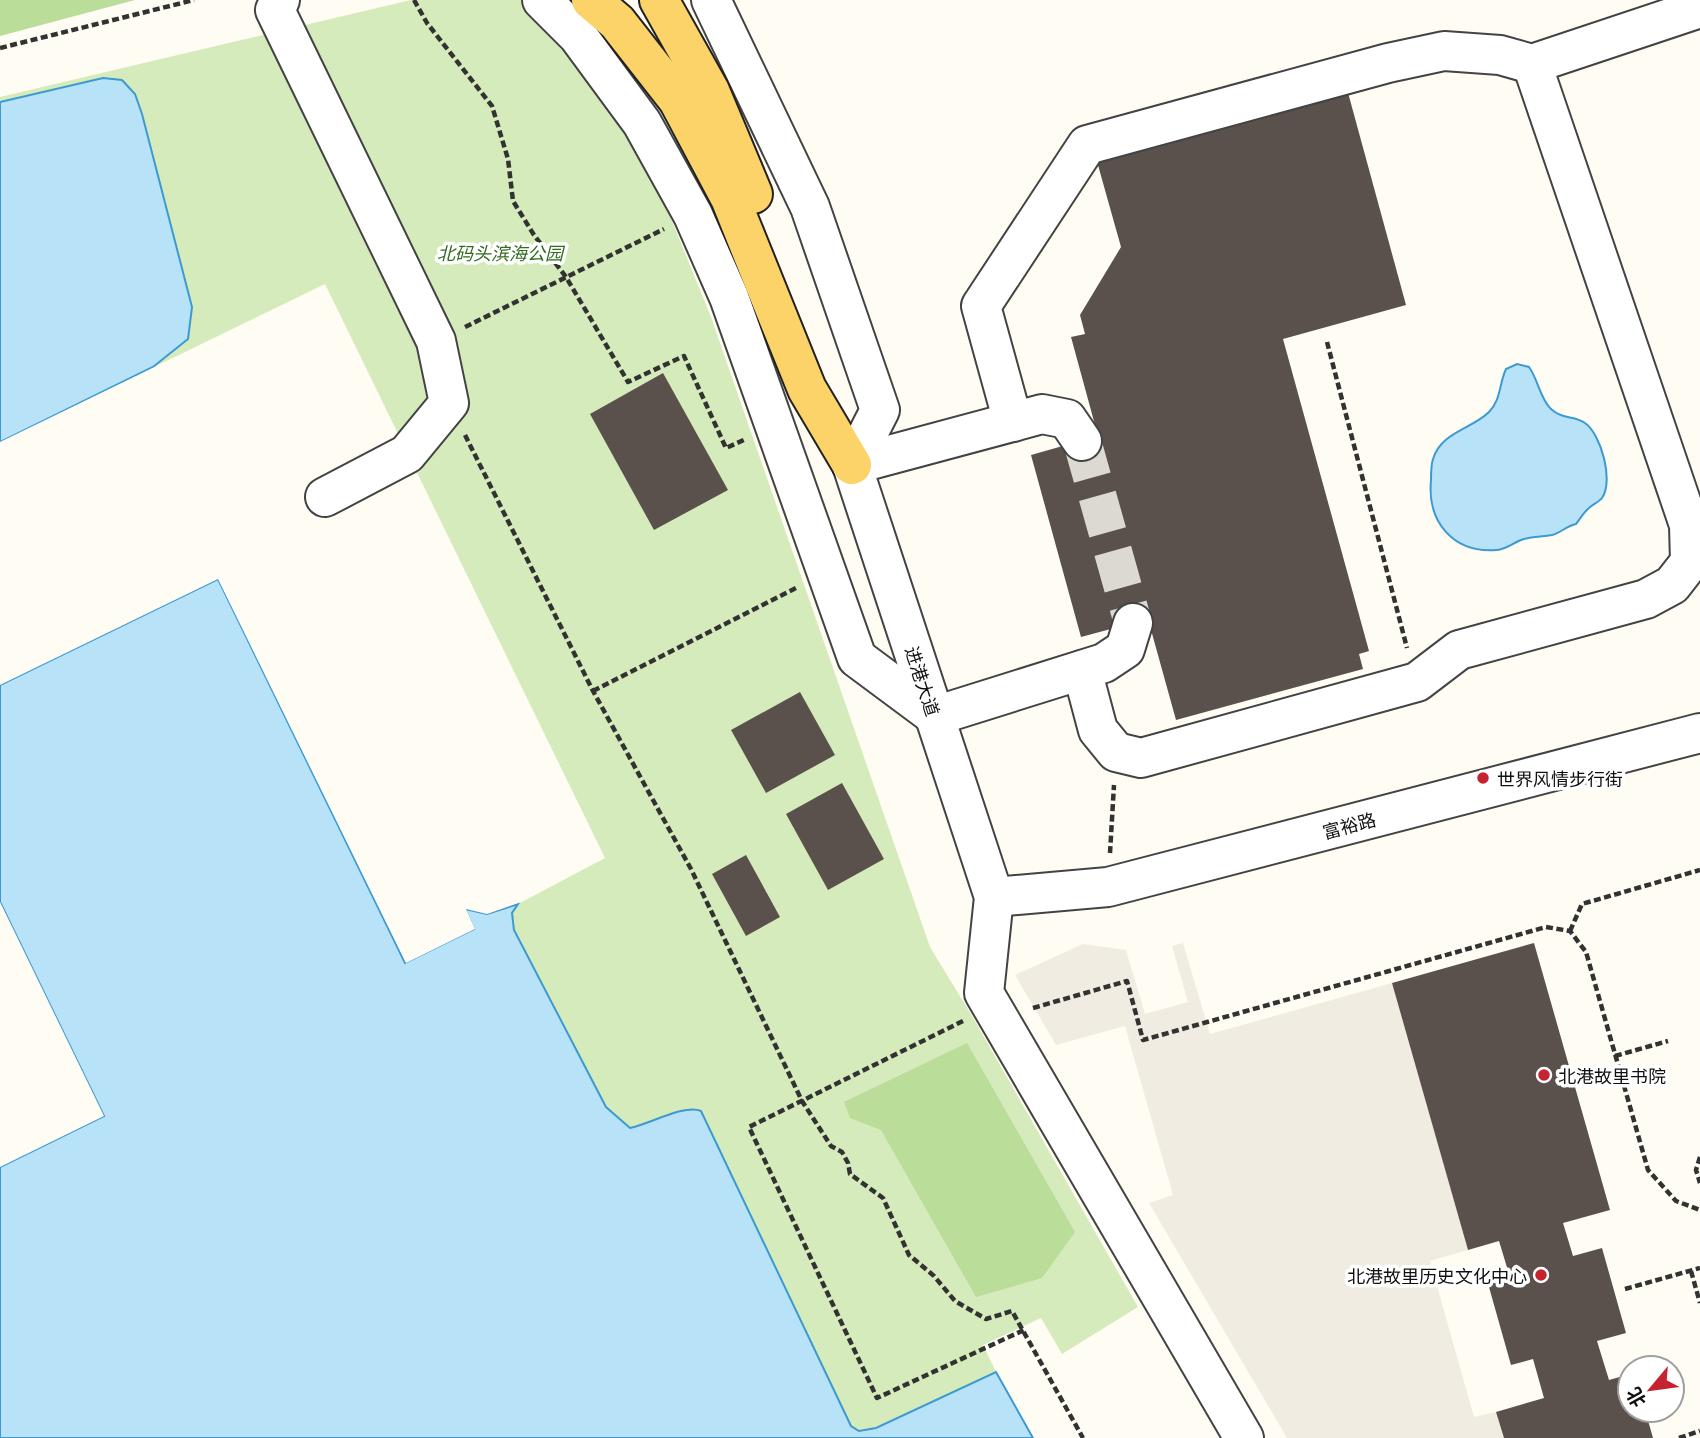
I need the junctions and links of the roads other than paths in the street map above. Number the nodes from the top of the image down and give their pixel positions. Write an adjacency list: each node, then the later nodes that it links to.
1 (280, 0): 12 (street)
2 (542, 0): 15 (street)
3 (591, 0): 8 (main road)
4 (659, 0): 8 (main road)
5 (711, 0): 11 (street)
6 (1700, 8): 7 (street)
7 (1532, 64): 9 (street); 14 (street)
8 (818, 384): 11 (main road)
9 (1013, 422): 10 (street); 11 (street)
10 (1082, 441)
11 (852, 465): 15 (street, 进港大道)
12 (325, 497)
13 (1133, 623): 14 (street)
14 (1082, 670): 15 (street)
15 (935, 716): 17 (street, 进港大道)
16 (1700, 733): 17 (street, 富裕路)
17 (994, 897): 18 (street)
18 (1244, 1438)

